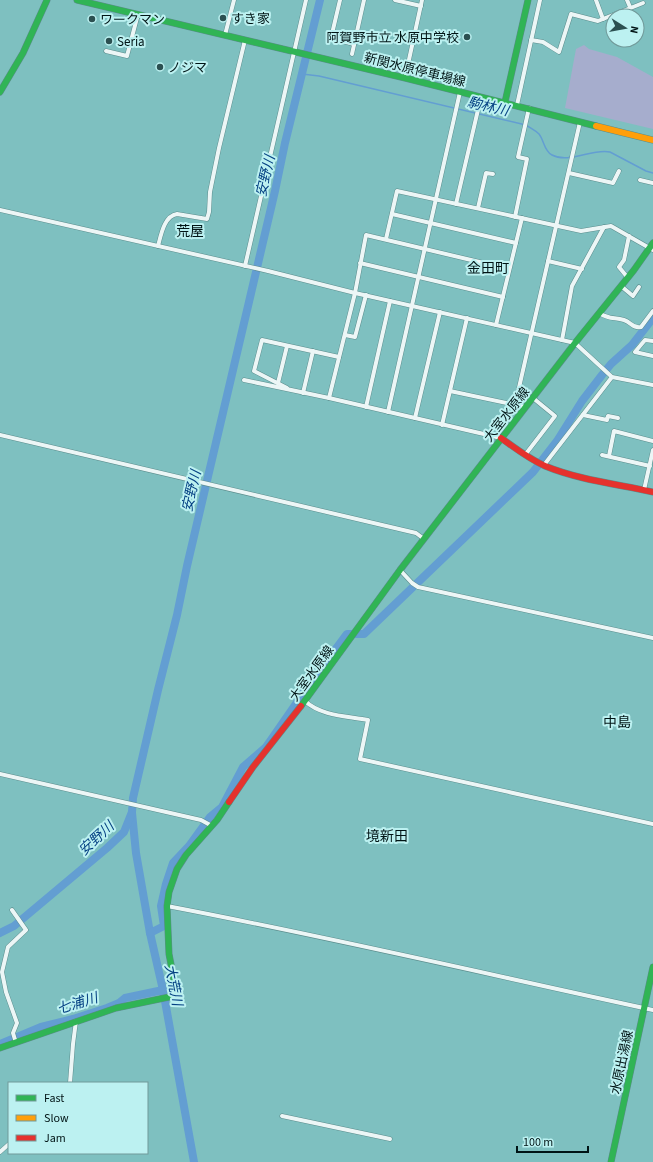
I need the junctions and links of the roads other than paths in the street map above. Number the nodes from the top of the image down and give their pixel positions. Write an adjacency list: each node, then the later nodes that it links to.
1 (47, 0): 26 (main road)
2 (77, 0): 16 (main road, 新関水原停車場線)
3 (234, 0): 18 (street)
4 (306, 0): 23 (street)
5 (340, 0): 21 (street)
6 (364, 0): 21 (street)
7 (395, 0): 14 (street)
8 (422, 0): 14 (street)
9 (528, 0): 29 (main road)
10 (540, 0): 20 (street)
11 (596, 0): 17 (street)
12 (627, 0): 15 (street)
13 (643, 3): 15 (street)
14 (421, 6): 25 (street)
15 (630, 7): 17 (street)
16 (138, 14): 18 (main road, 新関水原停車場線); 22 (street)
17 (604, 19): 20 (street)
18 (225, 35): 19 (main road, 新関水原停車場線)
19 (245, 40): 23 (main road, 新関水原停車場線); 52 (street)
20 (531, 40): 30 (street)
21 (354, 44): 24 (street)
22 (106, 51)
23 (295, 51): 25 (main road, 新関水原停車場線); 57 (street)
24 (352, 54)
25 (405, 78): 27 (main road, 新関水原停車場線)
26 (0, 92)
27 (460, 92): 28 (main road, 新関水原停車場線); 39 (street)
28 (481, 97): 29 (main road, 新関水原停車場線); 40 (street)
29 (505, 102): 30 (main road, 新関水原停車場線)
30 (517, 105): 31 (main road, 新関水原停車場線)
31 (529, 108): 32 (main road, 新関水原停車場線); 44 (street)
32 (580, 122): 33 (main road, 新関水原停車場線); 35 (street)
33 (653, 140)
34 (619, 171): 35 (street)
35 (568, 173): 47 (street)
36 (493, 174): 41 (street)
37 (640, 180): 38 (street)
38 (653, 183)
39 (436, 199): 40 (street); 43 (street); 46 (street)
40 (456, 204): 41 (street)
41 (478, 208): 44 (street)
42 (0, 210): 52 (street)
43 (392, 214): 46 (street); 50 (street)
44 (515, 217): 45 (street)
45 (522, 218): 47 (street); 51 (street)
46 (431, 223): 51 (street); 54 (street)
47 (556, 226): 48 (street); 55 (street)
48 (604, 227): 49 (street); 59 (street)
49 (630, 236): 53 (street); 61 (street)
50 (386, 239): 54 (street); 56 (street)
51 (516, 243): 58 (street)
52 (158, 246): 57 (street)
53 (652, 247): 61 (main road, 大室水原線)
54 (425, 249): 58 (street); 60 (street)
55 (548, 261): 59 (street); 74 (street)
56 (360, 263): 60 (street); 64 (street)
57 (246, 266): 64 (street)
58 (509, 269): 66 (street)
59 (582, 269): 76 (street)
60 (418, 277): 66 (street); 68 (street)
61 (628, 278): 62 (main road, 大室水原線)
62 (621, 286): 63 (street); 71 (main road, 大室水原線)
63 (639, 287)
64 (355, 293): 65 (street); 75 (street)
65 (366, 295): 67 (street); 75 (street)
66 (503, 297): 73 (street)
67 (390, 301): 68 (street); 93 (street)
68 (412, 306): 69 (street); 95 (street)
69 (440, 312): 72 (street); 97 (street)
70 (653, 312): 71 (street)
71 (599, 313): 78 (main road, 大室水原線)
72 (467, 318): 73 (street); 88 (street)
73 (496, 325): 74 (street)
74 (532, 333): 76 (street); 92 (street)
75 (344, 335): 82 (street)
76 (562, 340): 78 (street)
77 (653, 341): 81 (street)
78 (575, 343): 83 (street); 91 (main road, 大室水原線)
79 (287, 346): 80 (street); 85 (street); 85 (street)
80 (313, 351): 82 (street); 89 (street)
81 (653, 356)
82 (339, 357): 90 (street)
83 (612, 377): 86 (street); 96 (street)
84 (244, 380): 87 (street)
85 (278, 383): 87 (street)
86 (653, 385)
87 (292, 390): 89 (street)
88 (450, 391): 92 (street); 99 (street)
89 (304, 393): 90 (street)
90 (329, 398): 93 (street)
91 (533, 398): 94 (main road, 大室水原線); 104 (street)
92 (515, 405): 94 (street)
93 (366, 407): 95 (street)
94 (525, 408): 101 (main road, 大室水原線)
95 (388, 412): 97 (street)
96 (583, 415): 98 (street); 107 (street)
97 (415, 418): 99 (street)
98 (618, 418)
99 (442, 425): 101 (street)
100 (0, 435): 111 (street)
101 (501, 438): 104 (main road); 111 (main road, 大室水原線)
102 (653, 441): 106 (street)
103 (653, 450): 108 (street)
104 (526, 454): 107 (main road)
105 (602, 455): 106 (street)
106 (609, 456): 108 (street)
107 (544, 465): 109 (main road)
108 (650, 466): 109 (street)
109 (644, 490): 110 (main road)
110 (653, 492)
111 (424, 539): 112 (main road, 大室水原線)
112 (400, 570): 113 (street); 114 (main road, 大室水原線)
113 (653, 638)
114 (305, 701): 116 (street); 117 (main road, 大室水原線)
115 (0, 774): 117 (street)
116 (653, 824)
117 (210, 825): 118 (main road, 大室水原線)
118 (167, 906): 121 (street); 123 (main road, 大室水原線)
119 (13, 912): 124 (street)
120 (653, 967): 121 (main road, 水原出湯線)
121 (644, 1008): 122 (street); 131 (main road, 水原出湯線)
122 (653, 1010)
123 (76, 1021): 124 (main road, 大室水原線); 126 (street)
124 (16, 1043): 125 (main road, 大室水原線)
125 (0, 1048)
126 (70, 1082)
127 (282, 1116): 128 (street)
128 (390, 1139)
129 (8, 1145): 130 (street)
130 (0, 1152)
131 (611, 1162)

